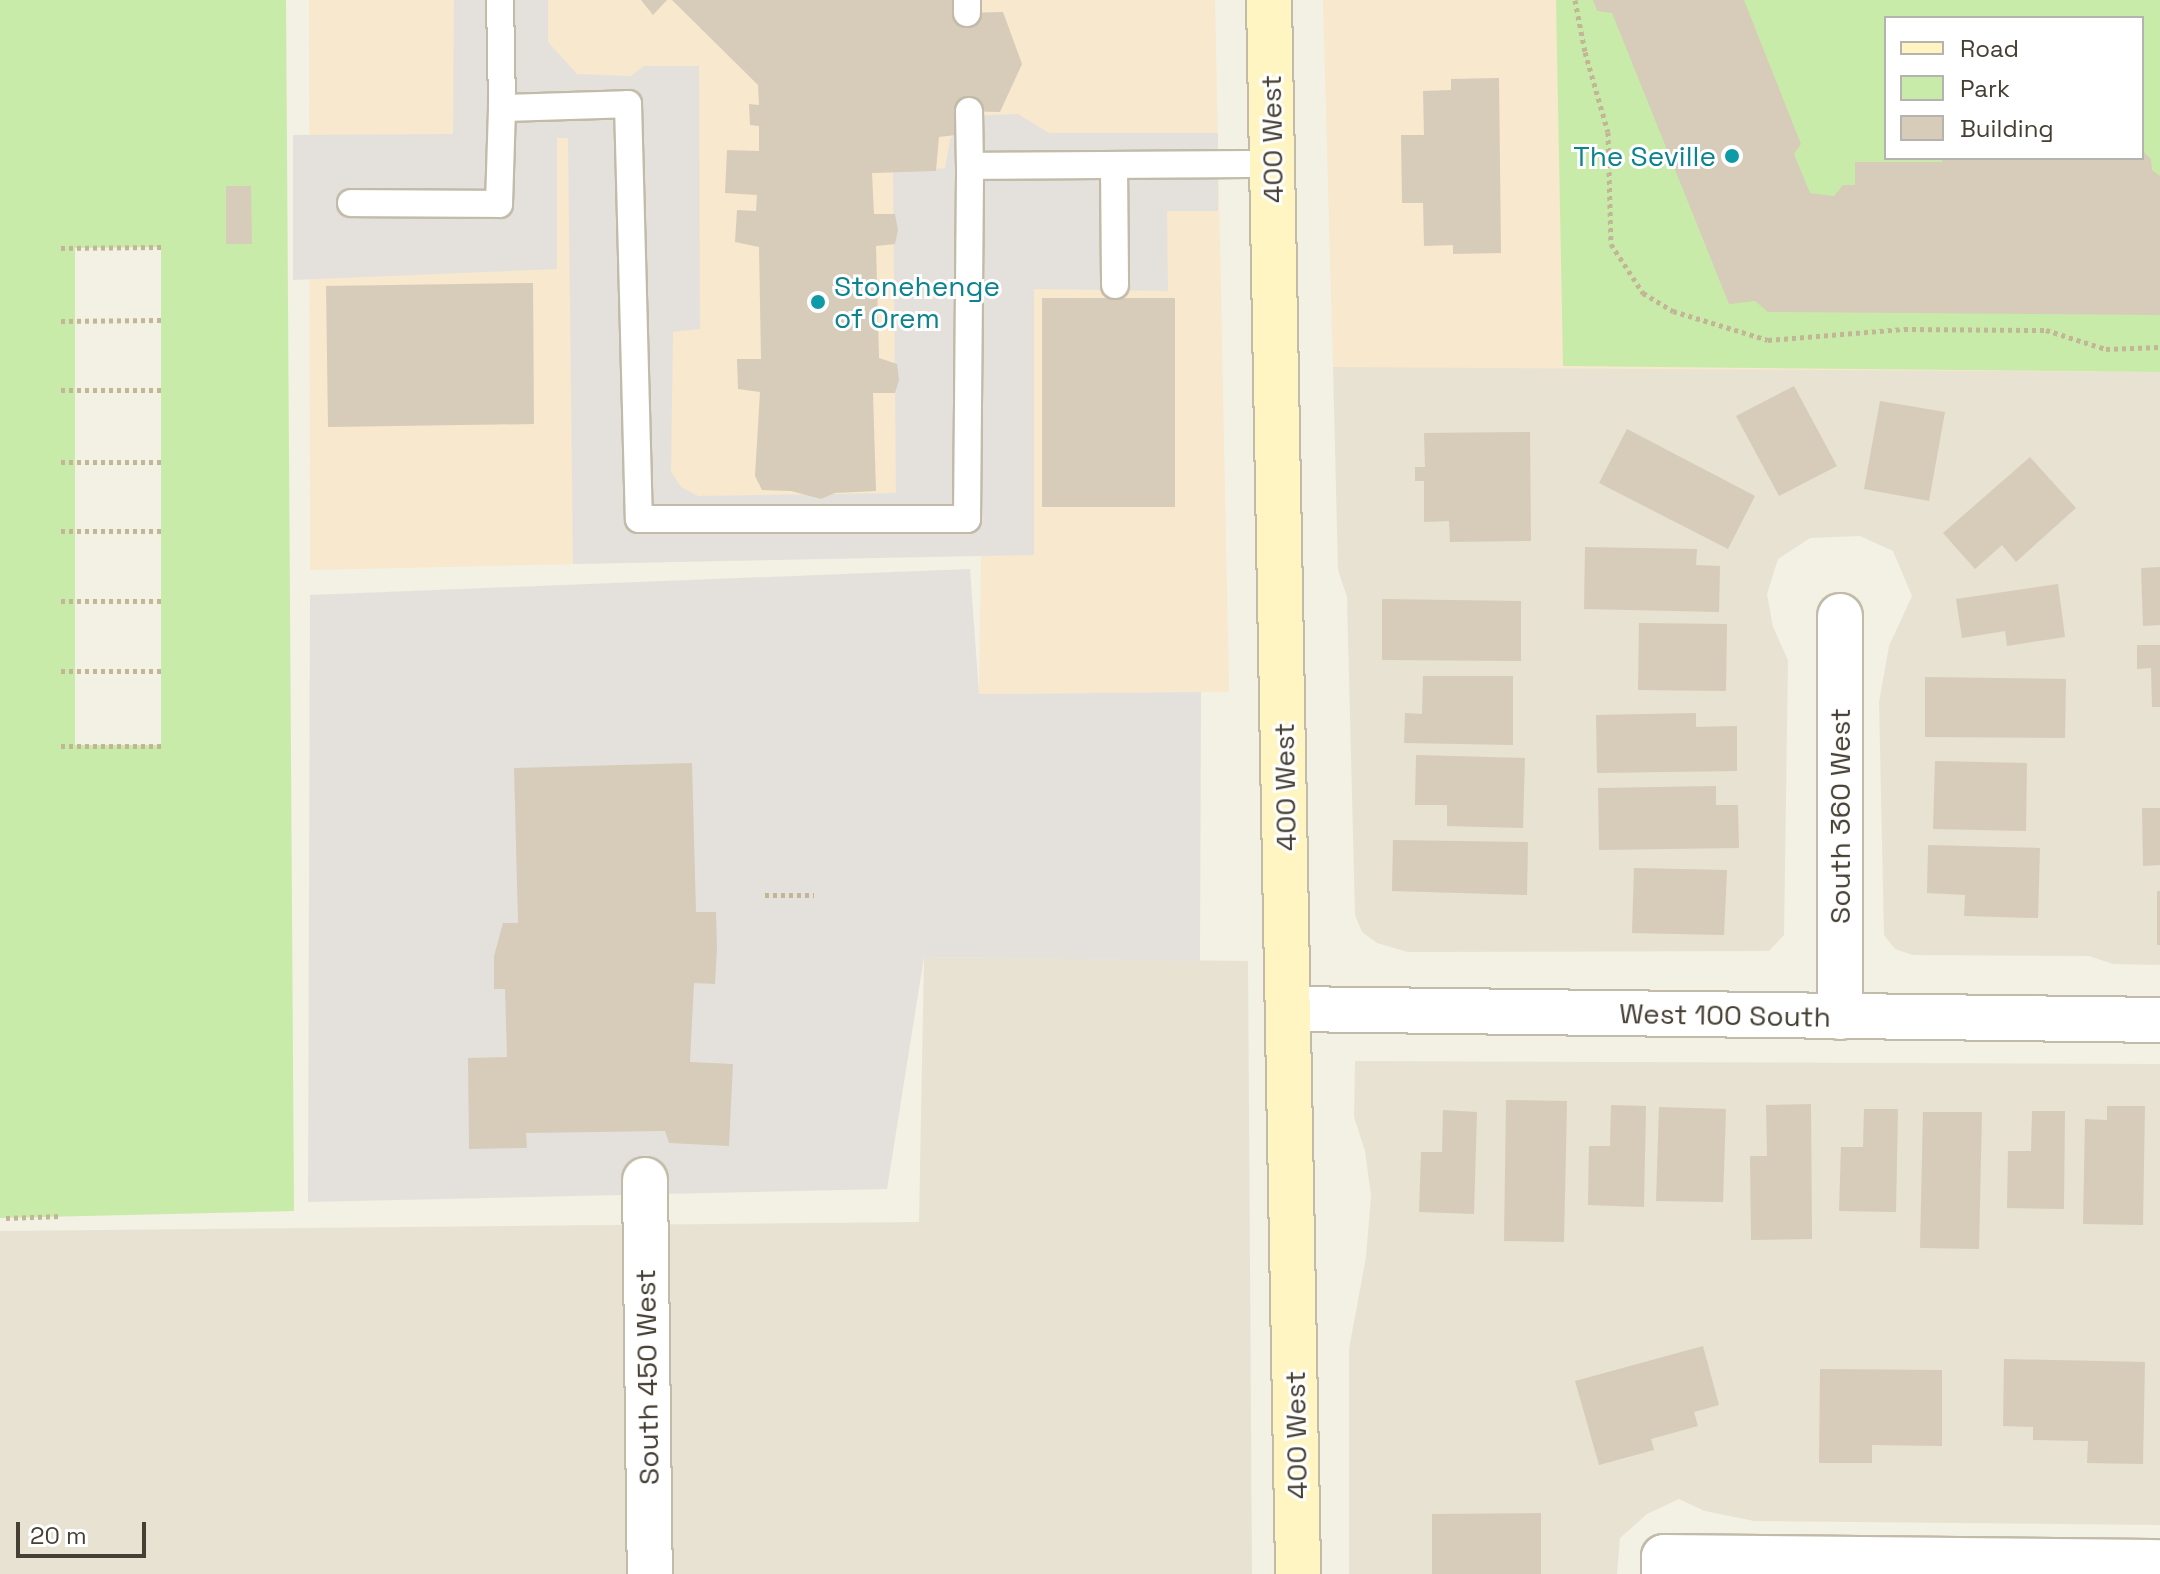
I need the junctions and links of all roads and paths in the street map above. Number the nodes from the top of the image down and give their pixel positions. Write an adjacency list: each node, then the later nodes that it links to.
1 (500, 0): 4 (lane)
2 (1269, 0): 6 (main road, 400 West)
3 (1575, 0): 15 (path)
4 (502, 108): 8 (lane); 9 (lane)
5 (969, 111): 8 (lane)
6 (1272, 164): 7 (lane); 31 (main road, 400 West)
7 (1114, 165): 8 (lane); 12 (lane)
8 (970, 166)
9 (351, 203)
10 (161, 247): 11 (path)
11 (61, 248)
12 (1115, 285)
13 (161, 320): 14 (path)
14 (61, 321)
15 (2160, 347)
16 (61, 390): 17 (path)
17 (161, 390)
18 (61, 462): 19 (path)
19 (161, 462)
20 (61, 531): 21 (path)
21 (161, 531)
22 (61, 601): 23 (path)
23 (161, 601)
24 (1840, 616): 32 (street, South 360 West)
25 (61, 671): 26 (path)
26 (161, 671)
27 (61, 746): 28 (path)
28 (161, 746)
29 (765, 895): 30 (path)
30 (814, 895)
31 (1289, 1009): 32 (street, West 100 South); 40 (main road, 400 West)
32 (1840, 1017): 33 (street, West 100 South)
33 (2160, 1020)
34 (645, 1180): 39 (street, South 450 West)
35 (61, 1216): 36 (path)
36 (6, 1218)
37 (2160, 1562): 38 (street)
38 (1664, 1565)
39 (650, 1574)
40 (1298, 1574)

